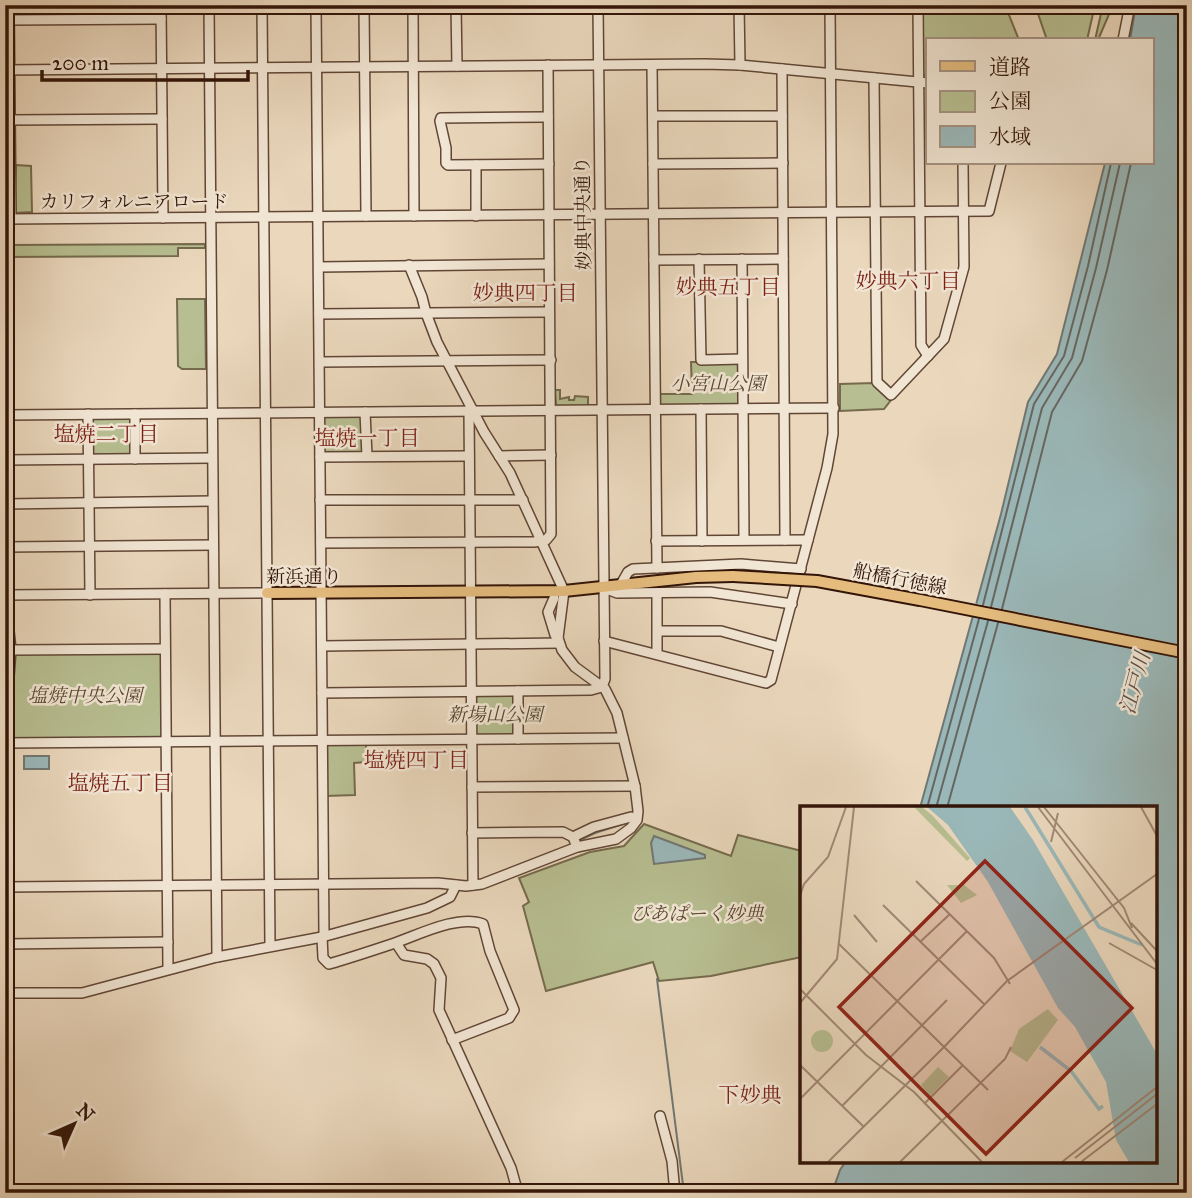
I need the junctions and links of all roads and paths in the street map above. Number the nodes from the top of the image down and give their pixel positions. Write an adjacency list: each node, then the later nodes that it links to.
1 (9, 5): 15 (street)
2 (161, 5): 14 (street)
3 (209, 5): 25 (street)
4 (262, 5): 26 (street)
5 (316, 5): 27 (street)
6 (364, 5): 22 (street)
7 (413, 5): 23 (street)
8 (456, 5): 21 (street)
9 (598, 5): 18 (street, 妙典中央通り)
10 (739, 5): 20 (street)
11 (830, 5): 30 (street)
12 (918, 5): 32 (street)
13 (1130, 5): 16 (street)
14 (162, 19): 15 (street); 24 (street)
15 (10, 20): 29 (street)
16 (1123, 38)
17 (548, 65): 18 (street); 21 (street); 35 (street)
18 (599, 65): 19 (street); 49 (street, 妙典中央通り)
19 (652, 65): 20 (street); 33 (street)
20 (740, 65): 28 (street)
21 (457, 66): 23 (street)
22 (365, 67): 23 (street); 27 (street); 52 (street)
23 (412, 67): 53 (street)
24 (162, 68): 25 (street); 29 (street); 36 (street)
25 (209, 68): 26 (street); 58 (street)
26 (263, 68): 27 (street); 55 (street)
27 (317, 68): 56 (street)
28 (782, 69): 30 (street); 34 (street)
29 (7, 70): 37 (street)
30 (831, 74): 31 (street); 48 (street)
31 (874, 78): 32 (street); 44 (street)
32 (923, 82): 45 (street)
33 (653, 116): 34 (street); 38 (street)
34 (782, 116): 39 (street)
35 (548, 117): 40 (street); 43 (street)
36 (162, 119): 37 (street); 57 (street)
37 (10, 120): 59 (street)
38 (653, 163): 39 (street); 50 (street)
39 (783, 163): 47 (street)
40 (549, 164): 43 (street); 51 (street)
41 (963, 164): 46 (street)
42 (1001, 164): 46 (street, カリフォルニアロード)
43 (476, 165): 54 (street)
44 (875, 212): 45 (street, カリフォルニアロード); 48 (street, カリフォルニアロード); 70 (street)
45 (920, 212): 46 (street, カリフォルニアロード); 70 (street)
46 (963, 212): 70 (street)
47 (783, 213): 48 (street, カリフォルニアロード); 50 (street, カリフォルニアロード); 61 (street)
48 (832, 213): 75 (street)
49 (601, 214): 50 (street, カリフォルニアロード); 51 (street, カリフォルニアロード); 79 (street, 妙典中央通り)
50 (654, 214): 62 (street)
51 (549, 215): 54 (street, カリフォルニアロード); 64 (street)
52 (366, 216): 53 (street, カリフォルニアロード); 56 (street, カリフォルニアロード)
53 (414, 216): 54 (street, カリフォルニアロード)
54 (476, 216)
55 (264, 217): 56 (street, カリフォルニアロード); 58 (street, カリフォルニアロード); 86 (street)
56 (318, 217): 66 (street)
57 (163, 218): 58 (street, カリフォルニアロード); 59 (street, カリフォルニアロード)
58 (211, 218): 85 (street)
59 (8, 219)
60 (742, 259): 61 (street); 63 (street); 71 (street)
61 (783, 259): 78 (street)
62 (654, 260): 63 (street); 80 (street)
63 (699, 260): 71 (street)
64 (549, 264): 65 (street); 67 (street)
65 (409, 265): 66 (street); 68 (street)
66 (319, 267): 69 (street)
67 (549, 312): 68 (street); 72 (street)
68 (426, 313): 69 (street); 73 (street)
69 (319, 314): 74 (street)
70 (928, 356)
71 (742, 359): 77 (street)
72 (551, 360): 73 (street); 82 (street)
73 (448, 361): 74 (street); 81 (street)
74 (320, 362): 83 (street)
75 (834, 408): 78 (street); 107 (street)
76 (701, 409): 77 (street); 80 (street); 110 (street)
77 (743, 409): 78 (street); 105 (street)
78 (785, 409): 106 (street)
79 (602, 410): 80 (street); 82 (street); 119 (street, 妙典中央通り)
80 (655, 410): 109 (street)
81 (470, 411): 82 (street); 84 (street); 91 (street); 92 (street)
82 (551, 411): 93 (street)
83 (320, 412): 84 (street); 86 (street); 94 (street)
84 (365, 412): 90 (street)
85 (212, 413): 86 (street); 88 (street); 95 (street)
86 (266, 413): 122 (street)
87 (88, 414): 88 (street); 89 (street); 96 (street)
88 (135, 414): 97 (street)
89 (5, 415)
90 (367, 456): 91 (street); 94 (street)
91 (469, 456): 99 (street)
92 (499, 456): 93 (street); 101 (street)
93 (551, 456): 108 (street)
94 (320, 457): 100 (street)
95 (212, 458): 97 (street); 102 (street)
96 (89, 459): 97 (street); 98 (street); 104 (street)
97 (135, 459)
98 (5, 460)
99 (470, 499): 100 (street); 101 (street); 111 (street)
100 (320, 500): 112 (street)
101 (523, 500): 108 (street)
102 (212, 502): 104 (street); 113 (street)
103 (5, 503): 104 (street)
104 (89, 503): 114 (street)
105 (744, 540): 106 (street); 110 (street)
106 (785, 540): 107 (street)
107 (808, 540): 117 (street)
108 (542, 541): 111 (street); 126 (street)
109 (656, 541): 110 (street); 116 (street)
110 (702, 541)
111 (470, 542): 112 (street); 120 (street)
112 (321, 543): 123 (street)
113 (213, 545): 114 (street); 121 (street)
114 (89, 546): 115 (street); 128 (street)
115 (5, 547)
116 (657, 568): 117 (street); 118 (street)
117 (801, 569): 129 (street)
118 (620, 586): 119 (main road, 船橋行徳線); 138 (main road, 船橋行徳線, bridge)
119 (604, 588): 124 (street); 126 (main road, 新浜通り); 132 (street, 妙典中央通り)
120 (471, 592): 123 (main road, 新浜通り); 126 (main road, 新浜通り); 133 (street)
121 (213, 593): 122 (street, 新浜通り); 125 (street, 新浜通り); 151 (street)
122 (267, 593): 123 (main road, 新浜通り); 148 (street)
123 (321, 593): 134 (street)
124 (657, 593): 129 (street); 130 (street)
125 (164, 594): 128 (street, 新浜通り); 136 (street)
126 (559, 594): 131 (street)
127 (5, 595): 128 (street, 新浜通り); 137 (street)
128 (90, 595)
129 (792, 604): 135 (street)
130 (657, 631): 135 (street); 139 (street)
131 (558, 640): 133 (street); 140 (street)
132 (604, 641): 139 (street); 140 (street, 妙典中央通り)
133 (471, 644): 134 (street); 141 (street)
134 (322, 646): 143 (street)
135 (779, 647): 139 (street)
136 (165, 649): 137 (street); 150 (street)
137 (10, 650): 144 (street)
138 (1187, 653)
139 (657, 654)
140 (601, 687): 142 (street); 145 (street)
141 (471, 691): 142 (street); 143 (street); 147 (street)
142 (518, 691): 146 (street)
143 (322, 692): 149 (street)
144 (5, 728)
145 (623, 738): 146 (street); 153 (street)
146 (518, 739): 147 (street)
147 (471, 740): 149 (street); 154 (street)
148 (268, 741): 149 (street); 151 (street); 159 (street)
149 (322, 741): 160 (street)
150 (166, 742): 151 (street); 152 (street); 161 (street)
151 (215, 742): 158 (street)
152 (5, 743)
153 (635, 786): 154 (street); 157 (street)
154 (472, 787): 156 (street)
155 (631, 817): 157 (street)
156 (472, 833): 157 (street); 163 (street)
157 (575, 842): 163 (street)
158 (216, 885): 159 (street); 161 (street); 170 (street)
159 (269, 885): 160 (street); 169 (street)
160 (323, 885): 162 (street); 165 (street)
161 (167, 886): 164 (street); 166 (street)
162 (456, 886): 163 (street); 165 (street)
163 (473, 886)
164 (5, 887)
165 (323, 935): 167 (street); 169 (street)
166 (167, 942): 168 (street); 171 (street)
167 (396, 943): 173 (street); 173 (street)
168 (5, 944)
169 (270, 946): 170 (street)
170 (216, 957): 171 (street)
171 (168, 970): 172 (street)
172 (5, 993)
173 (452, 1040): 175 (street)
174 (660, 1116): 176 (street)
175 (518, 1193)
176 (675, 1193)

